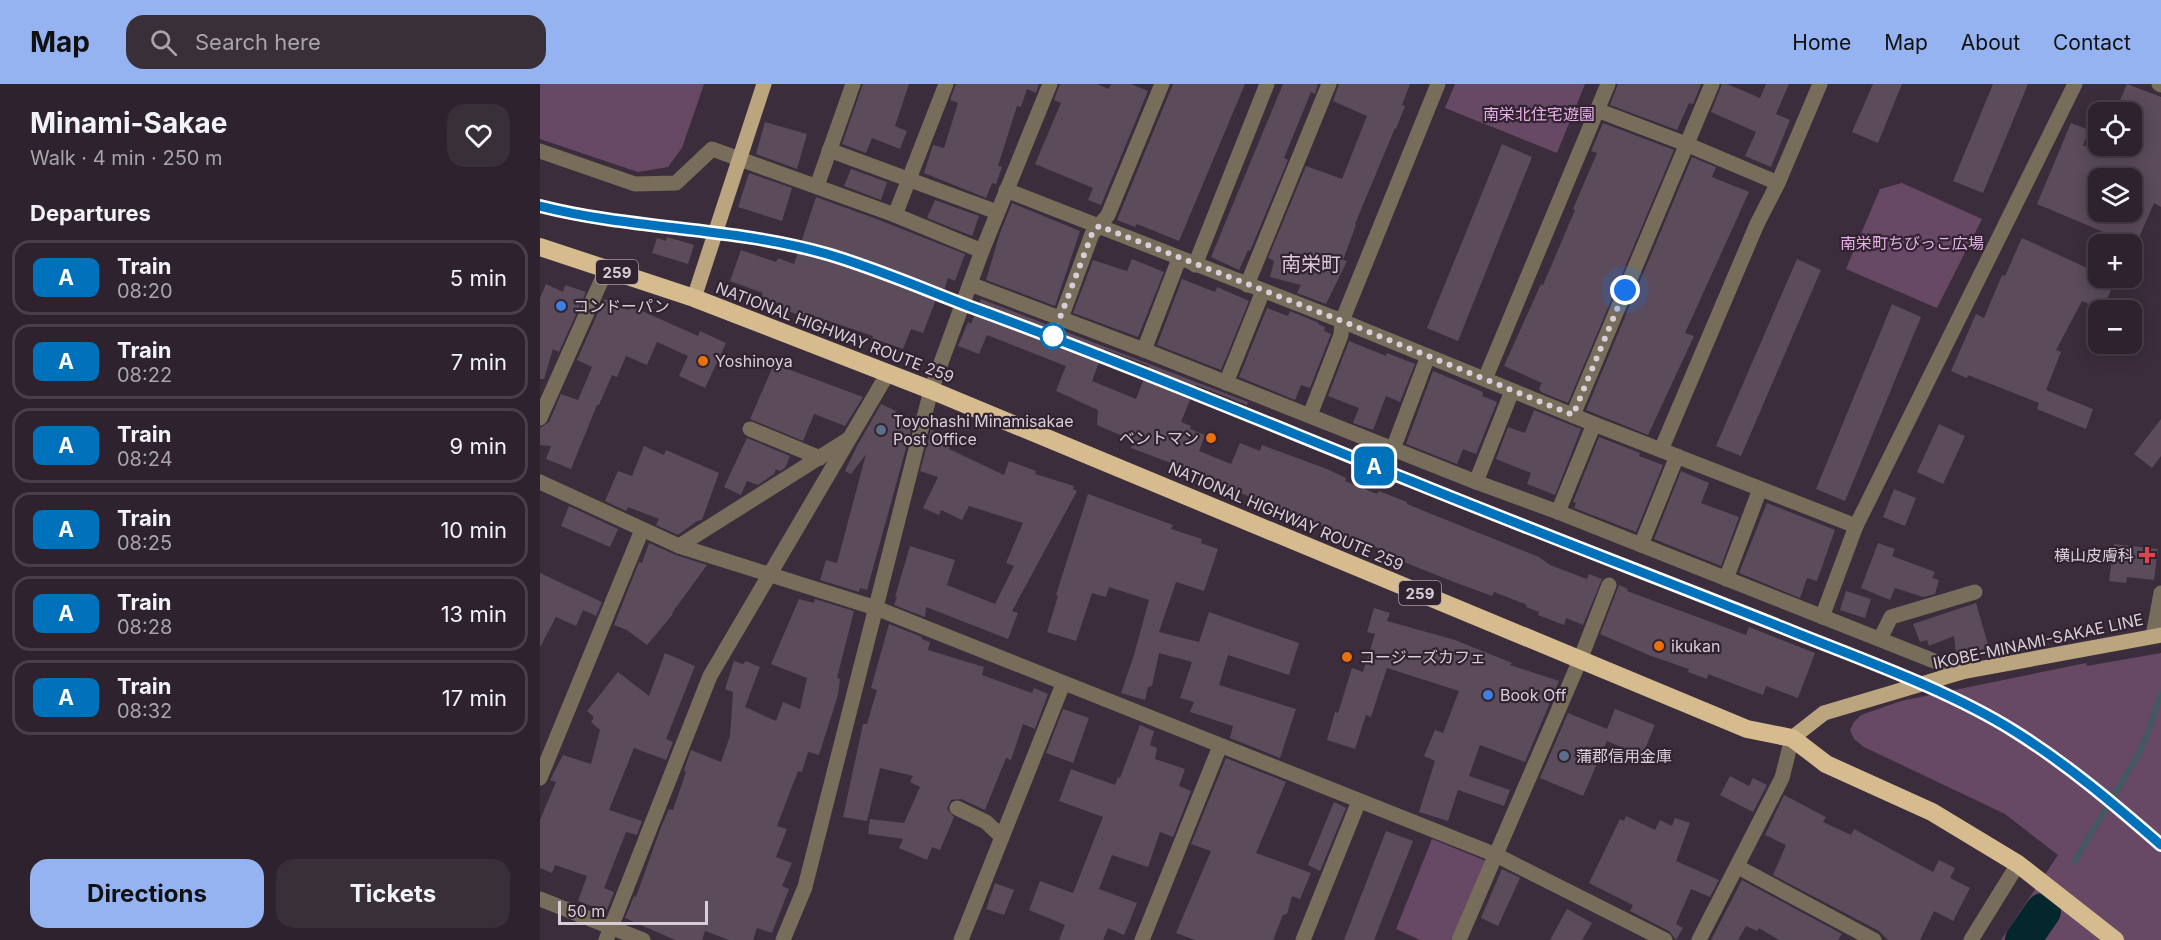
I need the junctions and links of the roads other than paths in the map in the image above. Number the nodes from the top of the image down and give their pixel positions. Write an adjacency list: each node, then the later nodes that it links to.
1 (764, 84): 17 (main road)
2 (853, 84): 15 (street)
3 (946, 84): 18 (street)
4 (1050, 84): 21 (street)
5 (1162, 84): 24 (street)
6 (1267, 84): 28 (street)
7 (1329, 84): 31 (street)
8 (1438, 84): 35 (street)
9 (1608, 84): 13 (street)
10 (1712, 84): 14 (street)
11 (1820, 84): 19 (street)
12 (2075, 84): 57 (street)
13 (1597, 110): 14 (street); 39 (street)
14 (1686, 144): 19 (street); 43 (street)
15 (829, 150): 18 (street); 20 (street)
16 (540, 151): 17 (street)
17 (738, 159): 20 (street); 33 (main road)
18 (908, 180): 22 (street); 23 (street)
19 (1778, 183): 50 (street)
20 (817, 186): 23 (street)
21 (1006, 190): 22 (street); 24 (street)
22 (997, 212): 26 (street)
23 (895, 215): 26 (street)
24 (1099, 226): 27 (street); 34 (street)
25 (540, 247): 29 (highway, NATIONAL HIGHWAY ROUTE 259 / 259)
26 (982, 251): 30 (street)
27 (1179, 259): 28 (street); 36 (street)
28 (1195, 265): 31 (street)
29 (607, 268): 33 (highway, NATIONAL HIGHWAY ROUTE 259 / 259); 45 (street)
30 (970, 284): 34 (street); 41 (street)
31 (1247, 285): 32 (street)
32 (1263, 291): 35 (street); 40 (street)
33 (694, 298): 38 (highway, NATIONAL HIGHWAY ROUTE 259 / 259)
34 (1061, 318): 36 (street)
35 (1342, 321): 37 (street); 44 (street)
36 (1144, 350): 40 (street)
37 (1428, 356): 39 (street); 49 (street)
38 (888, 373): 41 (highway, NATIONAL HIGHWAY ROUTE 259 / 259); 48 (street)
39 (1485, 379): 42 (street)
40 (1226, 383): 44 (street)
41 (931, 390): 66 (street); 70 (highway, NATIONAL HIGHWAY ROUTE 259 / 259)
42 (1512, 391): 43 (street); 54 (street)
43 (1573, 415): 46 (street)
44 (1310, 416): 49 (street)
45 (540, 418)
46 (1594, 424): 50 (street); 56 (street)
47 (750, 429): 52 (street)
48 (849, 438): 52 (street); 61 (street)
49 (1392, 449): 54 (street)
50 (1661, 450): 51 (street)
51 (1677, 456): 55 (street); 59 (street)
52 (820, 458): 60 (street)
53 (540, 482): 58 (street)
54 (1476, 482): 56 (street)
55 (1760, 489): 57 (street); 62 (street)
56 (1558, 512): 59 (street)
57 (1856, 526): 67 (street)
58 (642, 530): 60 (street); 75 (street)
59 (1641, 545): 62 (street)
60 (680, 546): 61 (street)
61 (769, 576): 66 (street); 83 (street)
62 (1726, 579): 67 (street)
63 (1609, 585): 70 (street)
64 (1975, 592): 69 (street)
65 (2161, 593): 68 (street)
66 (876, 608): 72 (street); 85 (street)
67 (1822, 617): 69 (street)
68 (2158, 636): 71 (main road, IKOBE-MINAMI-SAKAE LINE)
69 (1880, 639): 71 (street)
70 (1580, 660): 73 (highway, NATIONAL HIGHWAY ROUTE 259 / 259); 79 (street)
71 (1962, 672): 73 (main road, IKOBE-MINAMI-SAKAE LINE)
72 (1063, 684): 74 (street); 78 (street)
73 (1792, 738): 80 (highway, NATIONAL HIGHWAY ROUTE 259 / 259); 81 (street)
74 (1220, 746): 76 (street); 87 (street)
75 (540, 778)
76 (1359, 801): 79 (street); 88 (street)
77 (957, 808): 78 (street)
78 (1002, 837): 86 (street)
79 (1496, 855): 89 (street); 90 (street)
80 (2018, 864): 93 (street); 94 (highway, NATIONAL HIGHWAY ROUTE 259 / 259)
81 (1738, 867): 91 (street); 92 (street)
82 (540, 900): 83 (street)
83 (609, 934): 84 (street)
84 (643, 940)
85 (783, 940)
86 (962, 940)
87 (1142, 940)
88 (1303, 940)
89 (1459, 940)
90 (1665, 940)
91 (1698, 940)
92 (1874, 940)
93 (1971, 940)
94 (2115, 940)

